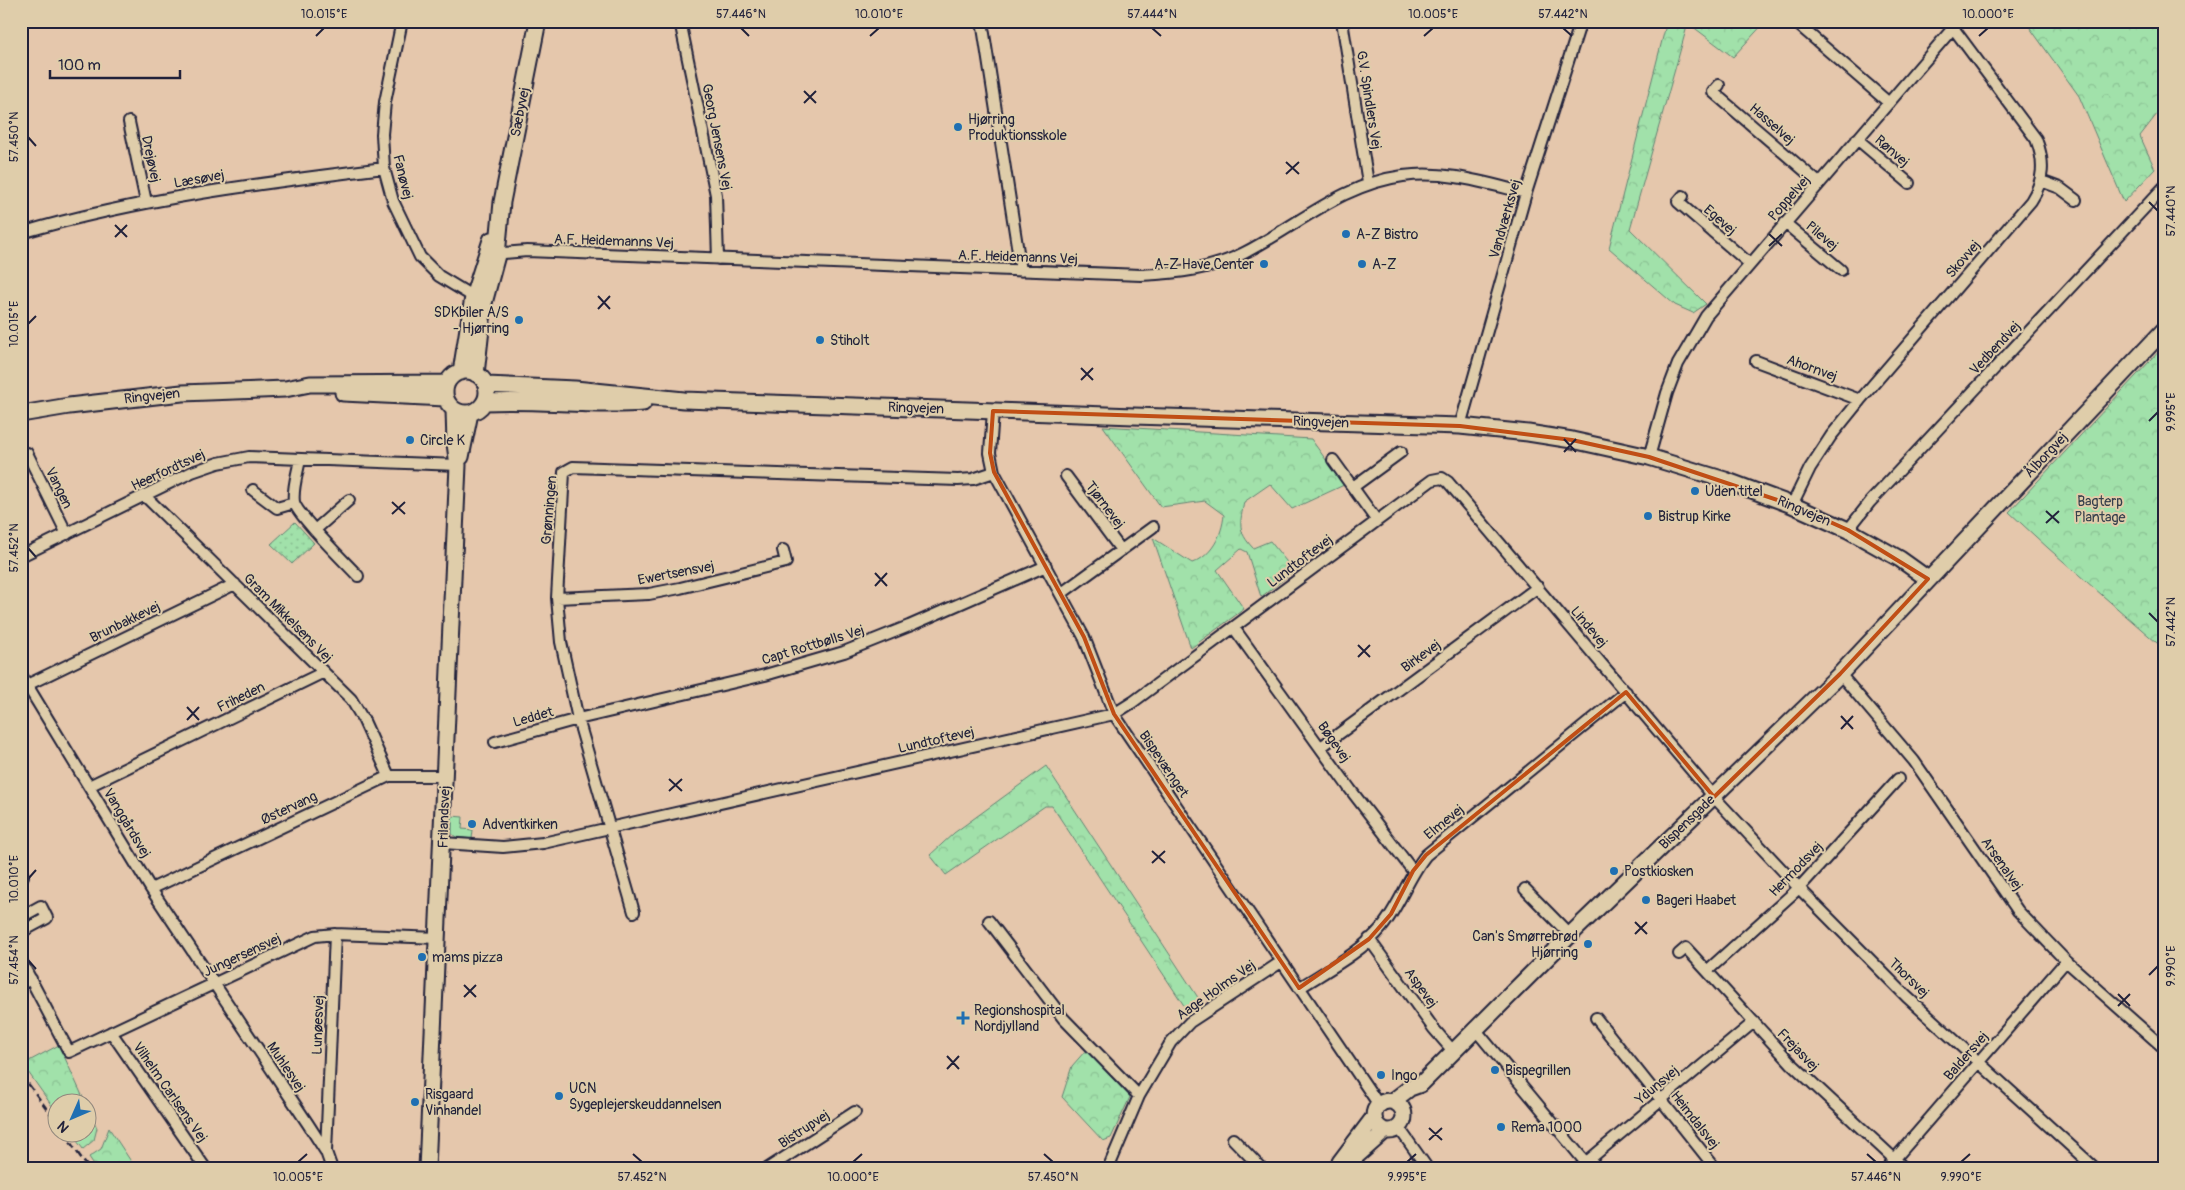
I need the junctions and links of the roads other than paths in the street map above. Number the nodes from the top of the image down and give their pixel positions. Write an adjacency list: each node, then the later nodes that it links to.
1 (402, 21): 13 (street, Fanøvej)
2 (538, 21): 25 (main road, Sæbyvej)
3 (680, 21): 26 (street, Georg Jensens Vej)
4 (982, 21): 29 (street)
5 (1342, 21): 15 (street, G.V. Spindlers Vej)
6 (1581, 21): 19 (street, Vandværksvej)
7 (1794, 21): 10 (street)
8 (1951, 24): 10 (street, Poppelvej); 14 (street, Skovvej)
9 (1718, 85): 17 (street, Hasselvej)
10 (1889, 103): 12 (street, Poppelvej)
11 (129, 122): 22 (street, Drejøvej)
12 (1857, 139): 16 (street, Rønvej); 17 (street, Poppelvej)
13 (384, 168): 22 (street, Læsøvej); 30 (street, Fanøvej)
14 (2041, 181): 21 (street); 37 (street, Skovvej)
15 (1368, 183): 19 (street, A.F. Heidemanns Vej); 29 (street, A.F. Heidemanns Vej)
16 (1909, 183)
17 (1819, 184): 23 (street, Poppelvej)
18 (2164, 187): 62 (street, Vedbendvej)
19 (1526, 194): 43 (street, Vandværksvej)
20 (1683, 196): 27 (street, Egevej)
21 (2076, 200)
22 (146, 202): 24 (street, Læsøvej)
23 (1785, 223): 27 (street, Poppelvej); 28 (street, Pilevej)
24 (21, 233)
25 (491, 254): 26 (street, A.F. Heidemanns Vej); 30 (main road, Sæbyvej)
26 (718, 260): 29 (street, A.F. Heidemanns Vej)
27 (1750, 264): 46 (street, Poppelvej)
28 (1841, 270)
29 (1021, 271)
30 (478, 300): 33 (main road, Sæbyvej); 34 (main road, Sæbyvej)
31 (2164, 330): 69 (main road, Ålborgvej)
32 (1756, 361): 37 (street, Ahornvej)
33 (461, 372): 34 (main road); 35 (main road)
34 (481, 379): 36 (main road, Ringvejen); 38 (main road)
35 (446, 390): 39 (main road); 42 (main road, Ringvejen)
36 (684, 400): 38 (main road, Ringvejen); 40 (main road, Ringvejen)
37 (1860, 400): 58 (street, Skovvej)
38 (485, 402): 41 (main road)
39 (454, 410): 41 (main road); 49 (main road, Frilandsvej)
40 (993, 411): 43 (main road, Ringvejen); 50 (street, Bispevænget)
41 (470, 413): 49 (main road, Frilandsvej)
42 (21, 414)
43 (1460, 426): 46 (main road, Ringvejen)
44 (1401, 452): 53 (street)
45 (27, 453): 63 (street, Vangen)
46 (1649, 457): 58 (main road, Ringvejen)
47 (300, 459): 49 (street, Heerfordtsvej); 55 (street, Heerfordtsvej); 57 (street)
48 (1333, 460): 53 (street)
49 (458, 465): 85 (main road, Frilandsvej)
50 (994, 472): 67 (street, Bispevænget); 73 (street, Grønningen)
51 (1066, 476): 65 (street, Tjørnevej)
52 (1442, 478): 59 (street, Lundtoftevej); 71 (street, Lindevej)
53 (1353, 487): 59 (street)
54 (253, 490): 57 (street)
55 (145, 496): 63 (street, Heerfordtsvej); 70 (street, Gram Mikkelsens Vej)
56 (349, 500): 61 (street)
57 (294, 504): 61 (street)
58 (1792, 505): 62 (main road, Ringvejen)
59 (1377, 521): 74 (street, Lundtoftevej)
60 (1153, 528): 65 (street, Tjørnevej)
61 (316, 529): 68 (street)
62 (1848, 530): 69 (main road, Ringvejen)
63 (67, 534): 66 (street, Heerfordtsvej)
64 (783, 550): 73 (street, Ewertsensvej)
65 (1121, 550): 72 (street, Tjørnevej)
66 (21, 556)
67 (1046, 566): 72 (street, Bispevænget); 81 (street, Capt Rottbølls Vej)
68 (358, 576)
69 (1928, 579): 76 (main road, Bispensgade)
70 (235, 584): 75 (street, Gram Mikkelsens Vej); 78 (street, Brunbakkevej)
71 (1538, 587): 79 (street, Lindevej); 83 (street, Birkevej)
72 (1062, 593): 80 (street, Bispevænget)
73 (557, 598): 81 (street, Grønningen)
74 (1234, 628): 80 (street, Lundtoftevej); 83 (street, Bøgevej)
75 (324, 672): 84 (street, Gram Mikkelsens Vej); 87 (street, Friheden)
76 (1840, 674): 88 (main road, Bispensgade); 106 (street, Arsenalvej)
77 (21, 675): 78 (street, Vanggårdsvej)
78 (27, 685): 87 (street, Vanggårdsvej)
79 (1626, 692): 88 (street, Lindevej); 91 (street, Elmevej)
80 (1114, 714): 89 (street, Lundtoftevej); 108 (street, Bispevænget)
81 (578, 719): 82 (street, Leddet); 89 (street, Grønningen)
82 (495, 742)
83 (1321, 747): 91 (street, Bøgevej)
84 (389, 776): 85 (street, Østervang); 95 (street, Østervang)
85 (445, 776): 90 (main road, Frilandsvej)
86 (1898, 779): 94 (street, Hermodsvej)
87 (89, 786): 95 (street, Vanggårdsvej)
88 (1714, 797): 94 (street, Thorsvej); 102 (main road, Bispensgade)
89 (609, 828): 90 (street, Lundtoftevej); 97 (street, Grønningen)
90 (443, 843): 103 (main road, Frilandsvej)
91 (1413, 870): 104 (street, Elmevej)
92 (21, 872): 93 (street)
93 (21, 877)
94 (1799, 888): 109 (street, Hermodsvej); 119 (street, Thorsvej)
95 (151, 890): 111 (street, Vanggårdsvej)
96 (1525, 890): 102 (street)
97 (634, 912)
98 (21, 917): 100 (street)
99 (989, 921): 120 (street)
100 (21, 932)
101 (335, 934): 103 (street, Jungersensvej); 111 (street, Jungersensvej); 124 (street, Lunøesvej)
102 (1570, 935): 115 (main road, Bispensgade)
103 (438, 938): 134 (main road, Frilandsvej)
104 (1369, 939): 112 (street, Elmevej); 118 (street, Aspevej)
105 (1679, 954): 109 (street, Frejasvej)
106 (2066, 960): 117 (street, Arsenalvej); 119 (street, Baldersvej)
107 (21, 961): 110 (street)
108 (1281, 962): 112 (street, Bispevænget); 120 (street, Aage Holms Vej)
109 (1706, 971): 114 (street, Frejasvej)
110 (26, 982): 116 (street, Jungersensvej)
111 (213, 983): 116 (street, Jungersensvej); 125 (street, Muhlesvej)
112 (1299, 988): 122 (street, Bispevænget)
113 (1596, 1018): 121 (street, Heimdalsvej)
114 (1754, 1022): 121 (street, Ydunsvej); 129 (street, Frejasvej)
115 (1475, 1029): 118 (main road, Bispensgade); 130 (street)
116 (111, 1032): 132 (street, Vilhelm Carlsens Vej)
117 (2164, 1048)
118 (1453, 1051): 122 (main road, Bispensgade)
119 (1979, 1062): 129 (street, Baldersvej); 142 (street, Thorsvej)
120 (1139, 1096): 136 (street, Aage Holms Vej)
121 (1661, 1099): 130 (street, Ydunsvej); 139 (street, Heimdalsvej)
122 (1387, 1108): 126 (main road); 126 (main road); 131 (main road, Bispensgade)
123 (855, 1112): 135 (street, Bistrupvej)
124 (328, 1117): 125 (street); 128 (street, Lunøesvej)
125 (308, 1124): 128 (street, Muhlesvej)
126 (1392, 1129): 131 (main road, Bispensgade); 138 (street)
127 (1232, 1139): 137 (street)
128 (326, 1152): 133 (street, Muhlesvej)
129 (1894, 1159): 140 (street, Baldersvej); 141 (street, Frejasvej)
130 (1585, 1167)
131 (1336, 1168)
132 (206, 1169)
133 (332, 1169)
134 (427, 1169)
135 (767, 1169)
136 (1108, 1169)
137 (1262, 1169)
138 (1428, 1169)
139 (1716, 1169)
140 (1886, 1169)
141 (1905, 1169)
142 (2096, 1169)

